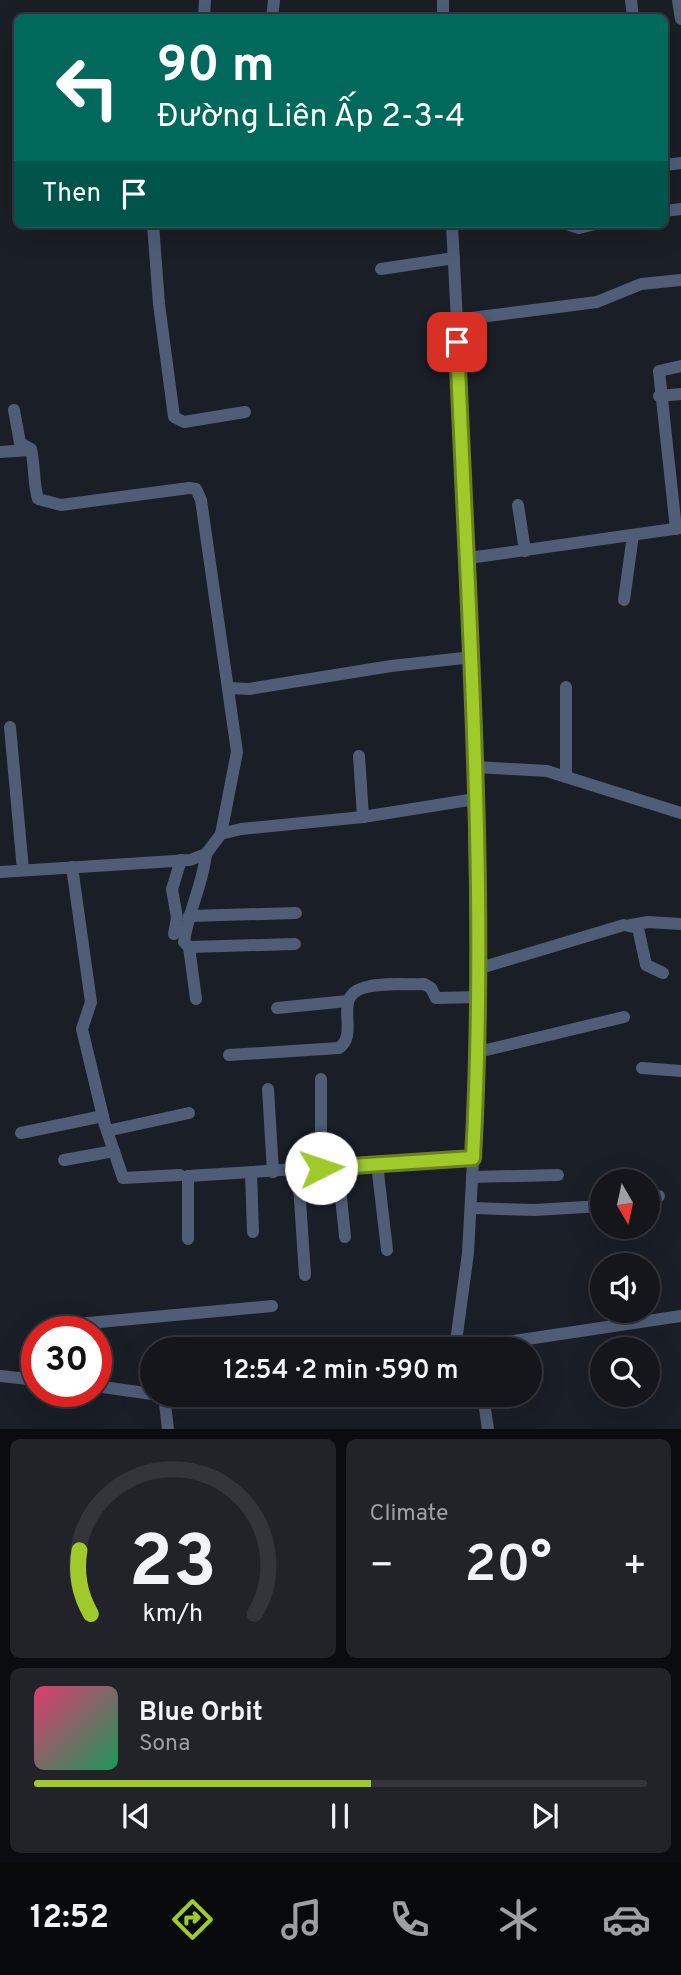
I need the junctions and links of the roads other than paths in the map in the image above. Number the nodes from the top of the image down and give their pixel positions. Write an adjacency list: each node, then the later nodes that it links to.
1 (678, 0): 2 (street)
2 (681, 19)
3 (153, 228): 13 (street)
4 (452, 228): 5 (street)
5 (454, 258): 6 (street); 8 (street)
6 (381, 269)
7 (681, 280): 8 (street)
8 (456, 320): 20 (street)
9 (681, 366): 11 (street)
10 (681, 394): 11 (street)
11 (659, 396): 17 (street)
12 (14, 410): 14 (street)
13 (245, 412)
14 (31, 449): 15 (street); 24 (street)
15 (0, 452)
16 (518, 505): 19 (street)
17 (678, 528): 18 (street)
18 (633, 535): 19 (street); 21 (street)
19 (525, 551): 20 (street)
20 (469, 558): 22 (street)
21 (624, 600)
22 (472, 657): 24 (street); 27 (street)
23 (566, 687): 28 (street)
24 (229, 688): 32 (street)
25 (10, 727): 36 (street)
26 (359, 756): 31 (street)
27 (475, 767): 28 (street); 29 (street)
28 (566, 778): 30 (street)
29 (475, 799): 31 (street); 45 (street)
30 (681, 813)
31 (363, 817): 32 (street)
32 (221, 834): 33 (street)
33 (206, 854): 34 (street); 39 (street)
34 (181, 860): 35 (street); 42 (street)
35 (72, 867): 36 (street); 59 (street)
36 (23, 870): 37 (street)
37 (0, 872)
38 (296, 914): 39 (street)
39 (189, 916): 44 (street)
40 (681, 924): 41 (street)
41 (631, 925): 45 (street); 46 (street)
42 (174, 934)
43 (296, 944): 44 (street)
44 (189, 947): 48 (street)
45 (477, 968): 47 (street)
46 (663, 973)
47 (478, 997): 49 (street); 52 (street)
48 (196, 999)
49 (348, 1002): 50 (street); 53 (street)
50 (276, 1008)
51 (624, 1017): 52 (street)
52 (478, 1052): 63 (street)
53 (229, 1055)
54 (642, 1068): 55 (street)
55 (681, 1071)
56 (321, 1079): 67 (street)
57 (268, 1089): 69 (street)
58 (189, 1113): 60 (street)
59 (103, 1116): 60 (street); 61 (street)
60 (107, 1131): 62 (street)
61 (21, 1133)
62 (114, 1151): 64 (street); 71 (street)
63 (473, 1158): 65 (street); 73 (street)
64 (64, 1160)
65 (377, 1164): 66 (street); 79 (street)
66 (338, 1167): 67 (street); 77 (street)
67 (321, 1168): 68 (street)
68 (298, 1170): 69 (street); 80 (street)
69 (273, 1172): 70 (street)
70 (251, 1173): 76 (street); 78 (street)
71 (180, 1175)
72 (558, 1175): 73 (street)
73 (472, 1177): 75 (street)
74 (590, 1207): 75 (street)
75 (471, 1208): 84 (street)
76 (253, 1232)
77 (345, 1237)
78 (188, 1239)
79 (387, 1250)
80 (305, 1275)
81 (272, 1306): 83 (street)
82 (681, 1316): 85 (street)
83 (112, 1320)
84 (459, 1337)
85 (542, 1339)
86 (0, 1376): 87 (street)
87 (21, 1378)
88 (112, 1388): 89 (street)
89 (140, 1392)
90 (162, 1407): 92 (street)
91 (485, 1407): 93 (street)
92 (168, 1429)
93 (488, 1429)

